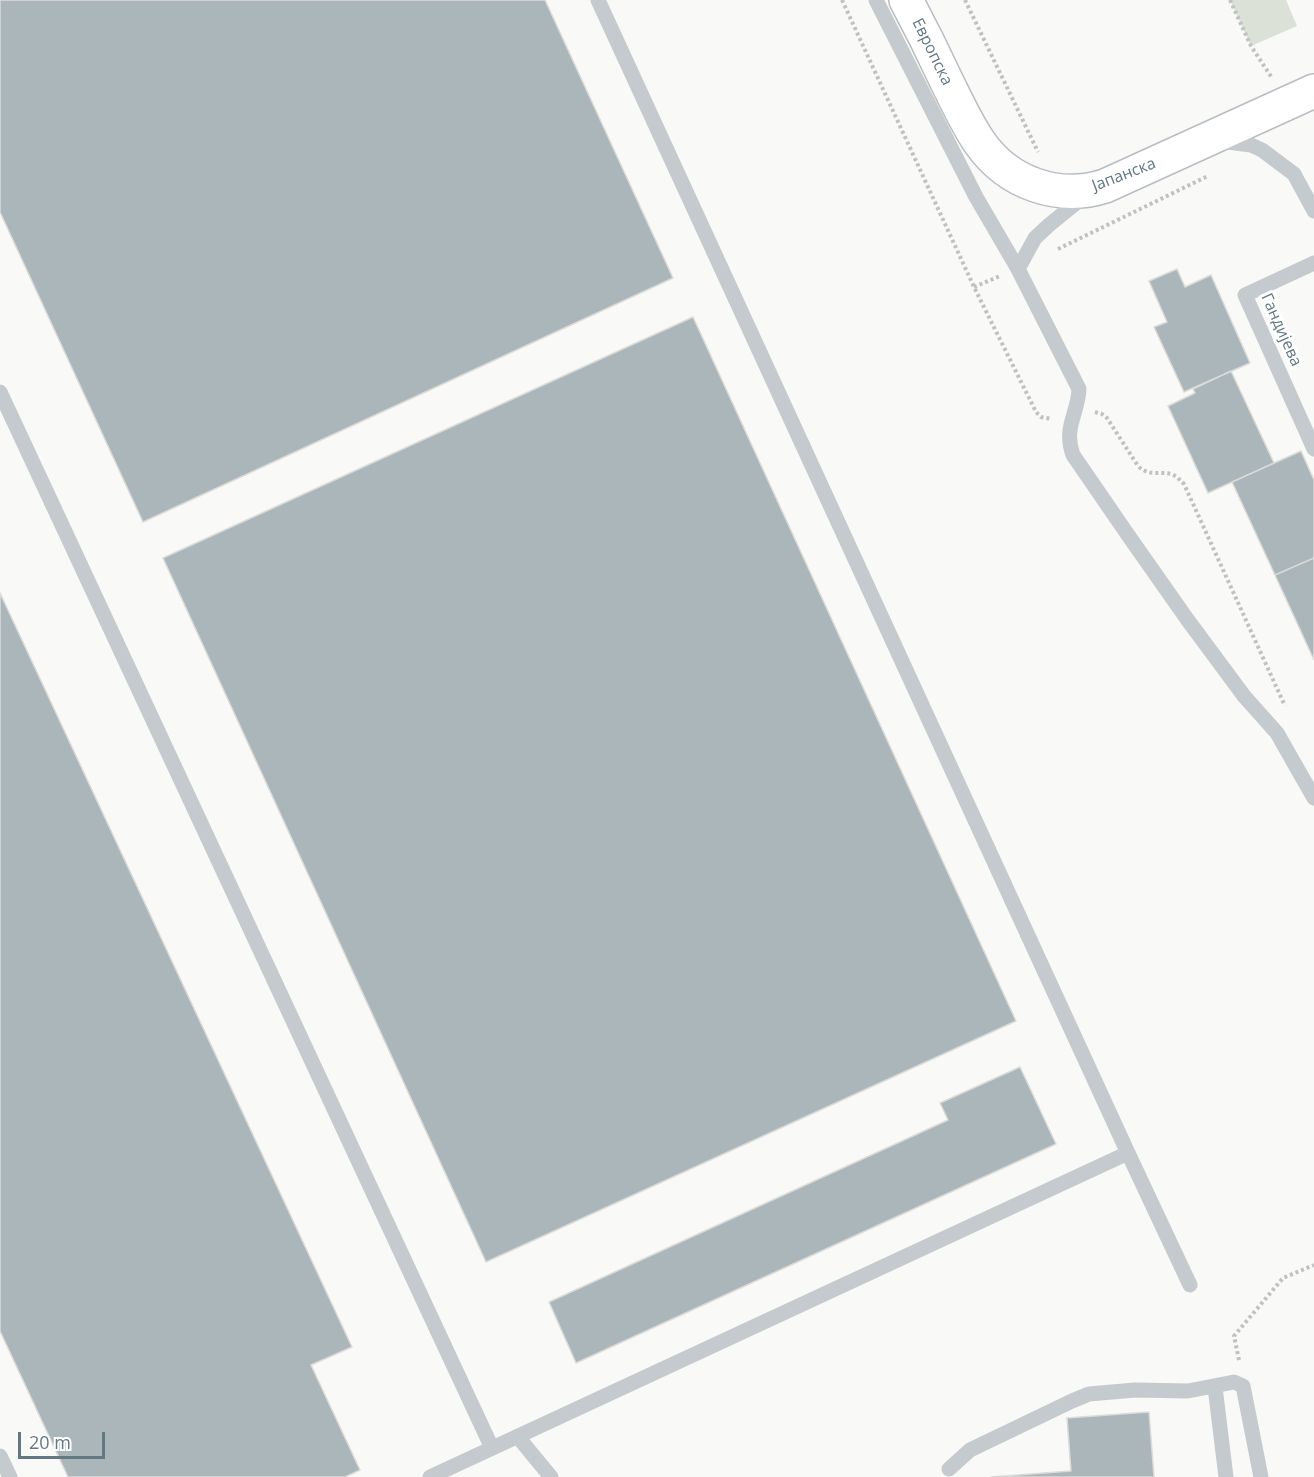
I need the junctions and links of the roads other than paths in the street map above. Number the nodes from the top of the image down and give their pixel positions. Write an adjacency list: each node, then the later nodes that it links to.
1 (598, 0): 15 (lane)
2 (876, 0): 6 (lane)
3 (906, 0): 5 (street, Европска)
4 (1314, 91): 7 (street, Јапанска)
5 (958, 104): 6 (street, Јапанска)
6 (960, 136): 8 (street, Јапанска); 11 (lane)
7 (1207, 140): 8 (street, Јапанска); 9 (lane)
8 (1094, 189): 11 (lane)
9 (1314, 211)
10 (1314, 263): 13 (lane, Гандијева)
11 (1018, 268): 14 (lane)
12 (0, 392): 19 (lane)
13 (1314, 449)
14 (1314, 798)
15 (1128, 1153): 16 (lane); 18 (lane)
16 (1190, 1285)
17 (1215, 1387): 21 (lane); 25 (lane); 26 (lane)
18 (518, 1437): 19 (lane); 24 (lane)
19 (492, 1448): 23 (lane)
20 (0, 1456): 22 (lane)
21 (949, 1469)
22 (10, 1477)
23 (430, 1477)
24 (551, 1477)
25 (1226, 1477)
26 (1261, 1477)

